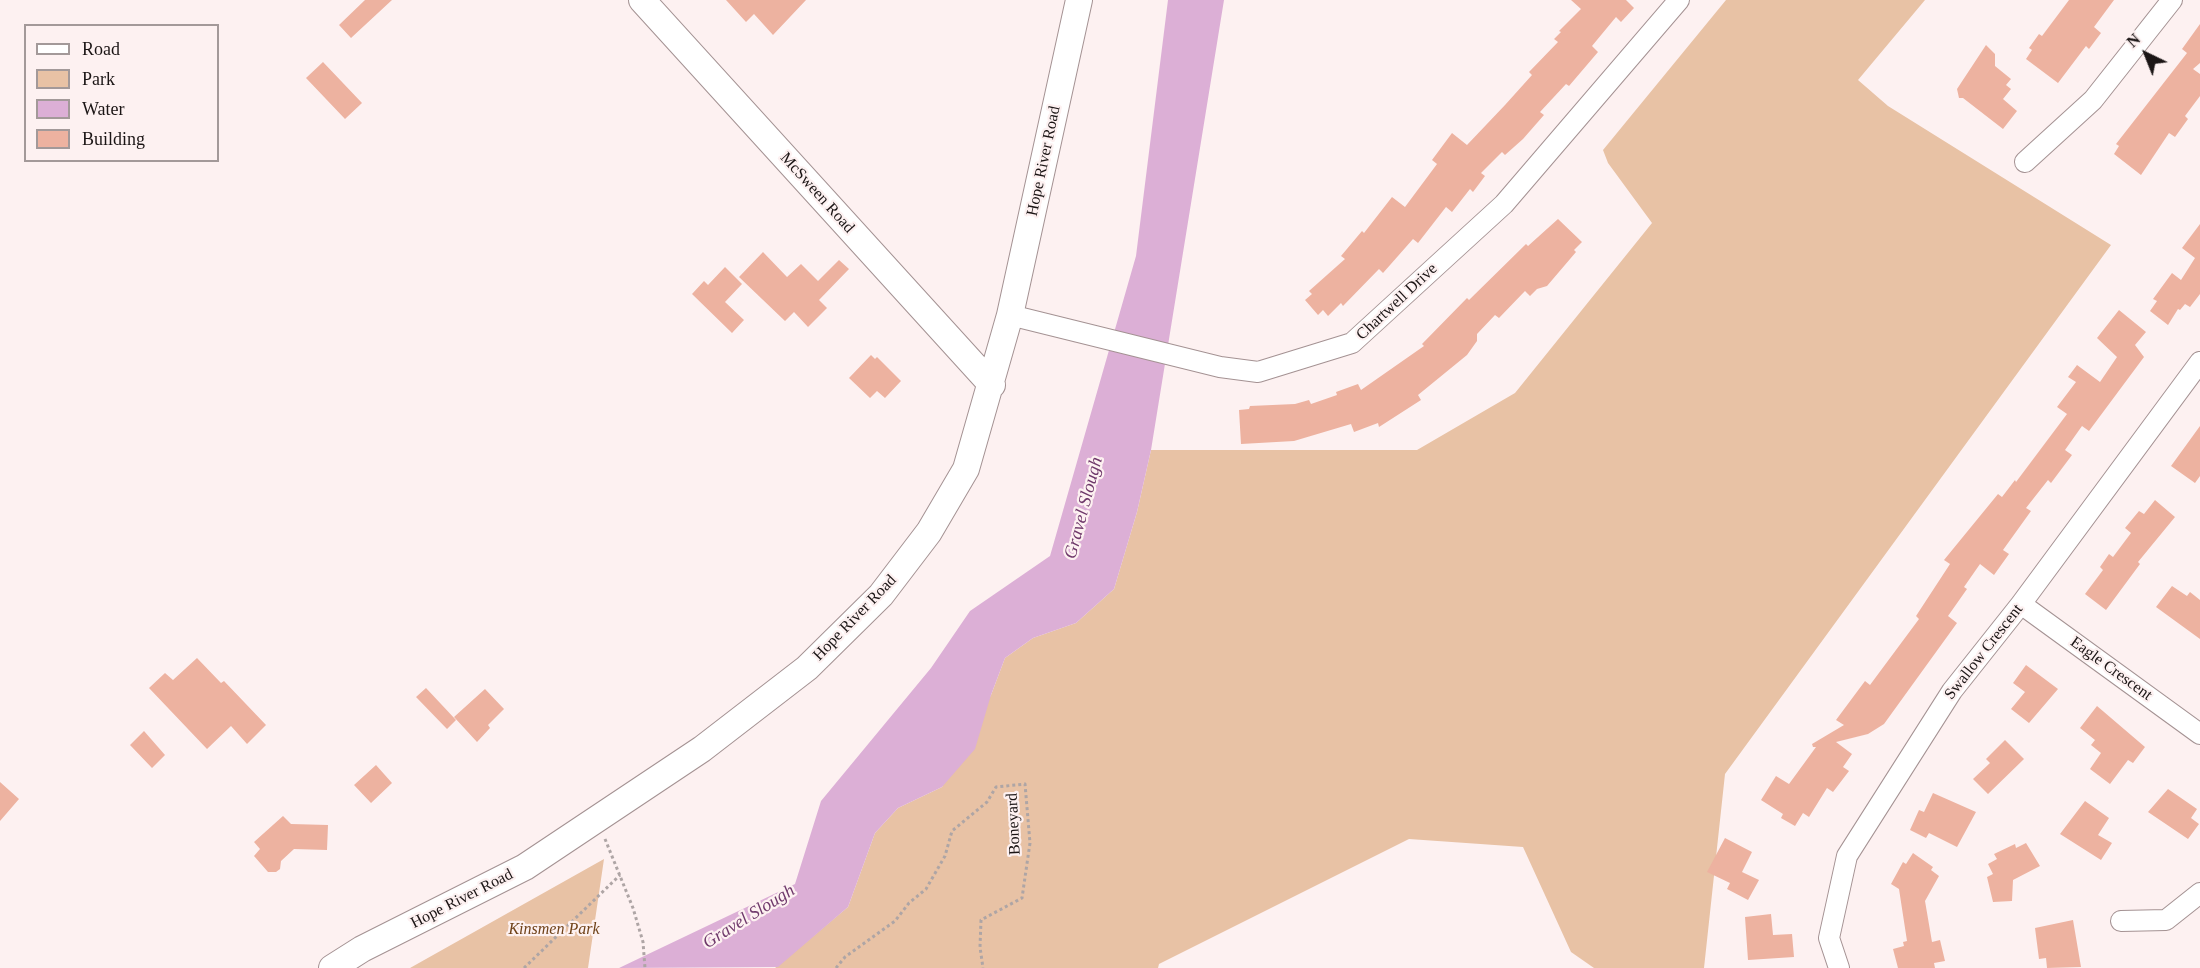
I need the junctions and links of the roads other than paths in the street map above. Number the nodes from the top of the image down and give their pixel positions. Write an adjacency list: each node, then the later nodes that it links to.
1 (642, 0): 8 (street, McSween Road)
2 (1079, 0): 6 (street, Hope River Road)
3 (1680, 0): 6 (street, Chartwell Drive)
4 (2172, 0): 5 (street)
5 (2025, 162)
6 (1010, 315): 8 (street, Hope River Road)
7 (2200, 362): 9 (street, Swallow Crescent)
8 (992, 385): 13 (street, Hope River Road)
9 (2021, 604): 10 (street, Eagle Crescent); 14 (street, Swallow Crescent)
10 (2200, 734)
11 (2200, 892): 12 (street)
12 (2121, 921)
13 (332, 968)
14 (1839, 968)

